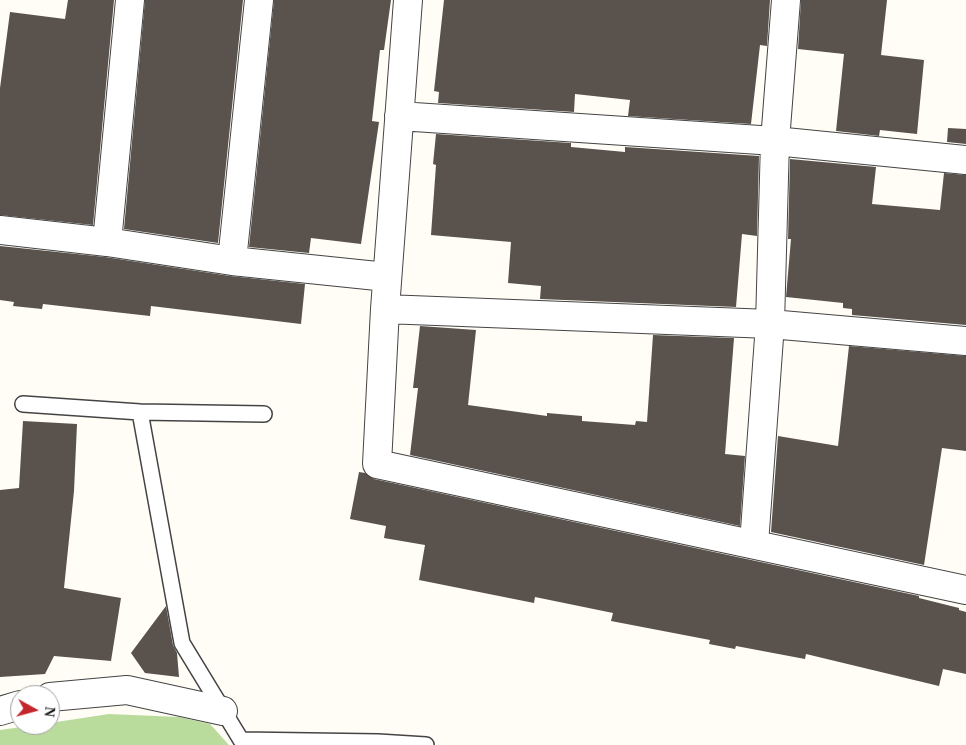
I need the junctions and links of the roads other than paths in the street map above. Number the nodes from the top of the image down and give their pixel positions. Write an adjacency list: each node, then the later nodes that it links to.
1 (130, 0): 9 (street)
2 (259, 0): 10 (street)
3 (408, 0): 5 (street)
4 (786, 0): 6 (street)
5 (399, 116): 6 (street); 11 (street)
6 (775, 141): 7 (street); 13 (street)
7 (966, 160)
8 (0, 230): 9 (street)
9 (107, 242): 10 (street)
10 (232, 261): 11 (street)
11 (387, 277): 12 (street)
12 (385, 309): 13 (street); 18 (street)
13 (770, 324): 14 (street); 18 (street)
14 (966, 341)
15 (23, 404): 16 (lane)
16 (140, 412): 17 (lane); 21 (lane)
17 (264, 414)
18 (754, 544): 19 (street)
19 (966, 590)
20 (60, 696): 21 (street)
21 (224, 711): 22 (lane)
22 (378, 744): 23 (lane)
23 (426, 745)

